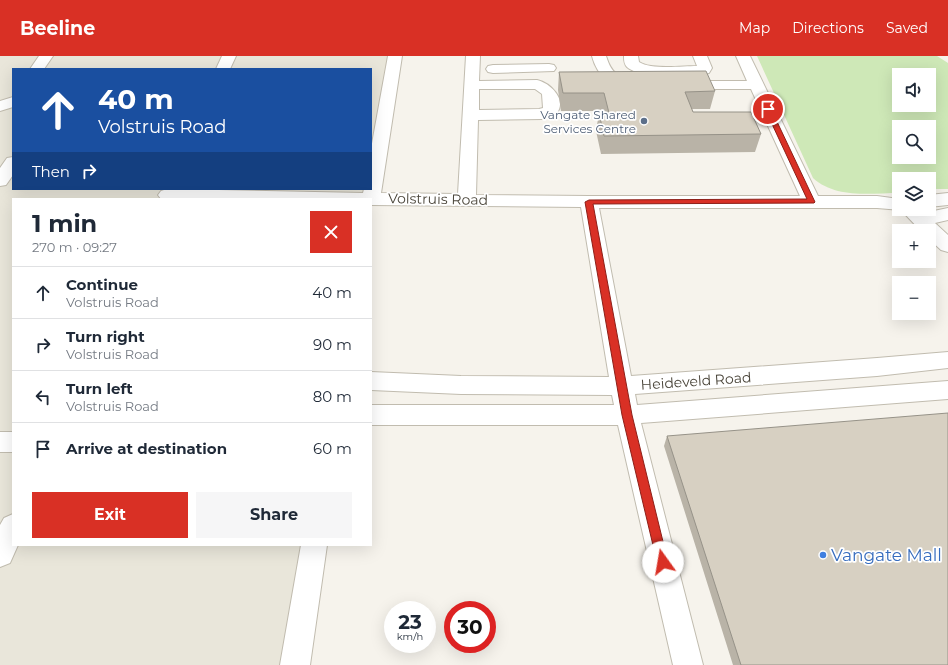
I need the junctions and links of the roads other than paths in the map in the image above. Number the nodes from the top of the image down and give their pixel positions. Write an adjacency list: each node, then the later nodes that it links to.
1 (46, 56): 10 (street)
2 (229, 56): 11 (street)
3 (395, 56): 22 (street)
4 (473, 56): 18 (street)
5 (600, 56): 13 (street)
6 (631, 56): 7 (street)
7 (700, 56)
8 (743, 56): 15 (street)
9 (497, 65): 12 (street); 18 (street)
10 (37, 68)
11 (224, 68)
12 (549, 68)
13 (643, 85)
14 (671, 85): 15 (street)
15 (757, 85): 27 (street)
16 (12, 102): 17 (street)
17 (0, 106)
18 (471, 116): 24 (street)
19 (12, 163): 20 (street)
20 (0, 181)
21 (167, 194): 22 (street, Volstruis Road)
22 (371, 198)
23 (372, 198): 24 (street, Volstruis Road)
24 (467, 199): 26 (street, Volstruis Road)
25 (948, 199): 28 (street)
26 (589, 202): 27 (street, Volstruis Road); 38 (street)
27 (812, 202): 29 (street, Volstruis Road)
28 (936, 203)
29 (892, 205)
30 (936, 213): 31 (street)
31 (948, 214)
32 (920, 216): 35 (street)
33 (924, 216): 34 (street, Volstruis Road)
34 (948, 231)
35 (948, 246)
36 (948, 360): 38 (street, Heideveld Road)
37 (372, 381): 38 (street, Heideveld Road)
38 (623, 386): 41 (street)
39 (948, 390): 41 (street, Heideveld Road)
40 (372, 415): 41 (street, Heideveld Road)
41 (627, 415): 48 (street)
42 (0, 442): 43 (street)
43 (12, 442)
44 (12, 528): 46 (street)
45 (314, 546): 47 (street)
46 (0, 554)
47 (294, 665)
48 (688, 665)

